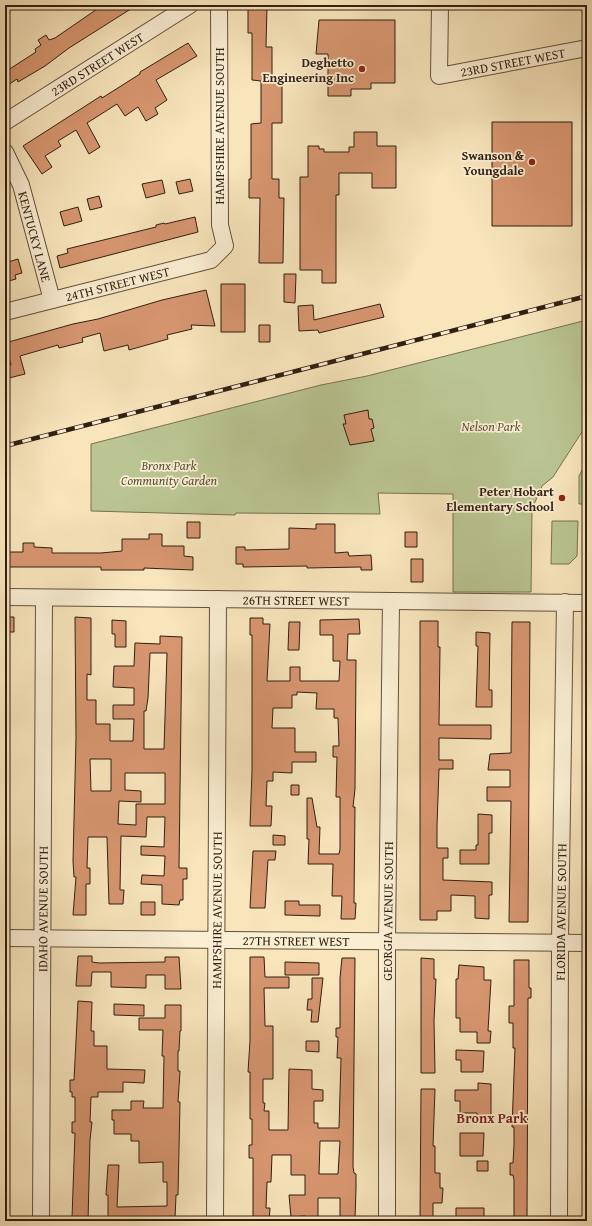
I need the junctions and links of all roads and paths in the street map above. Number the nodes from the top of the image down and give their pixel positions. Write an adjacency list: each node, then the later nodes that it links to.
1 (190, 5): 5 (street, 23RD STREET WEST)
2 (219, 5): 7 (street, HAMPSHIRE AVENUE SOUTH)
3 (440, 5): 4 (street, 23RD STREET WEST)
4 (587, 48)
5 (5, 122)
6 (5, 152): 8 (street, KENTUCKY LANE)
7 (225, 246): 8 (street, 24TH STREET WEST)
8 (52, 300): 9 (street, 24TH STREET WEST)
9 (5, 312)
10 (5, 597): 11 (street, 26TH STREET WEST)
11 (44, 598): 12 (street, 26TH STREET WEST); 17 (street, IDAHO AVENUE SOUTH)
12 (218, 599): 13 (street, 26TH STREET WEST); 18 (street, HAMPSHIRE AVENUE SOUTH)
13 (391, 601): 14 (street, 26TH STREET WEST); 19 (street, GEORGIA AVENUE SOUTH)
14 (565, 602): 15 (street, 26TH STREET WEST); 20 (street, FLORIDA AVENUE SOUTH)
15 (587, 603)
16 (5, 938): 17 (street, 27TH STREET WEST)
17 (43, 939): 18 (street, 27TH STREET WEST); 22 (street, IDAHO AVENUE SOUTH)
18 (216, 940): 19 (street, 27TH STREET WEST); 23 (street, HAMPSHIRE AVENUE SOUTH)
19 (387, 942): 20 (street, 27TH STREET WEST); 24 (street, GEORGIA AVENUE SOUTH)
20 (560, 942): 21 (street, 27TH STREET WEST); 25 (street, FLORIDA AVENUE SOUTH)
21 (587, 943)
22 (41, 1221)
23 (215, 1221)
24 (387, 1221)
25 (559, 1221)

